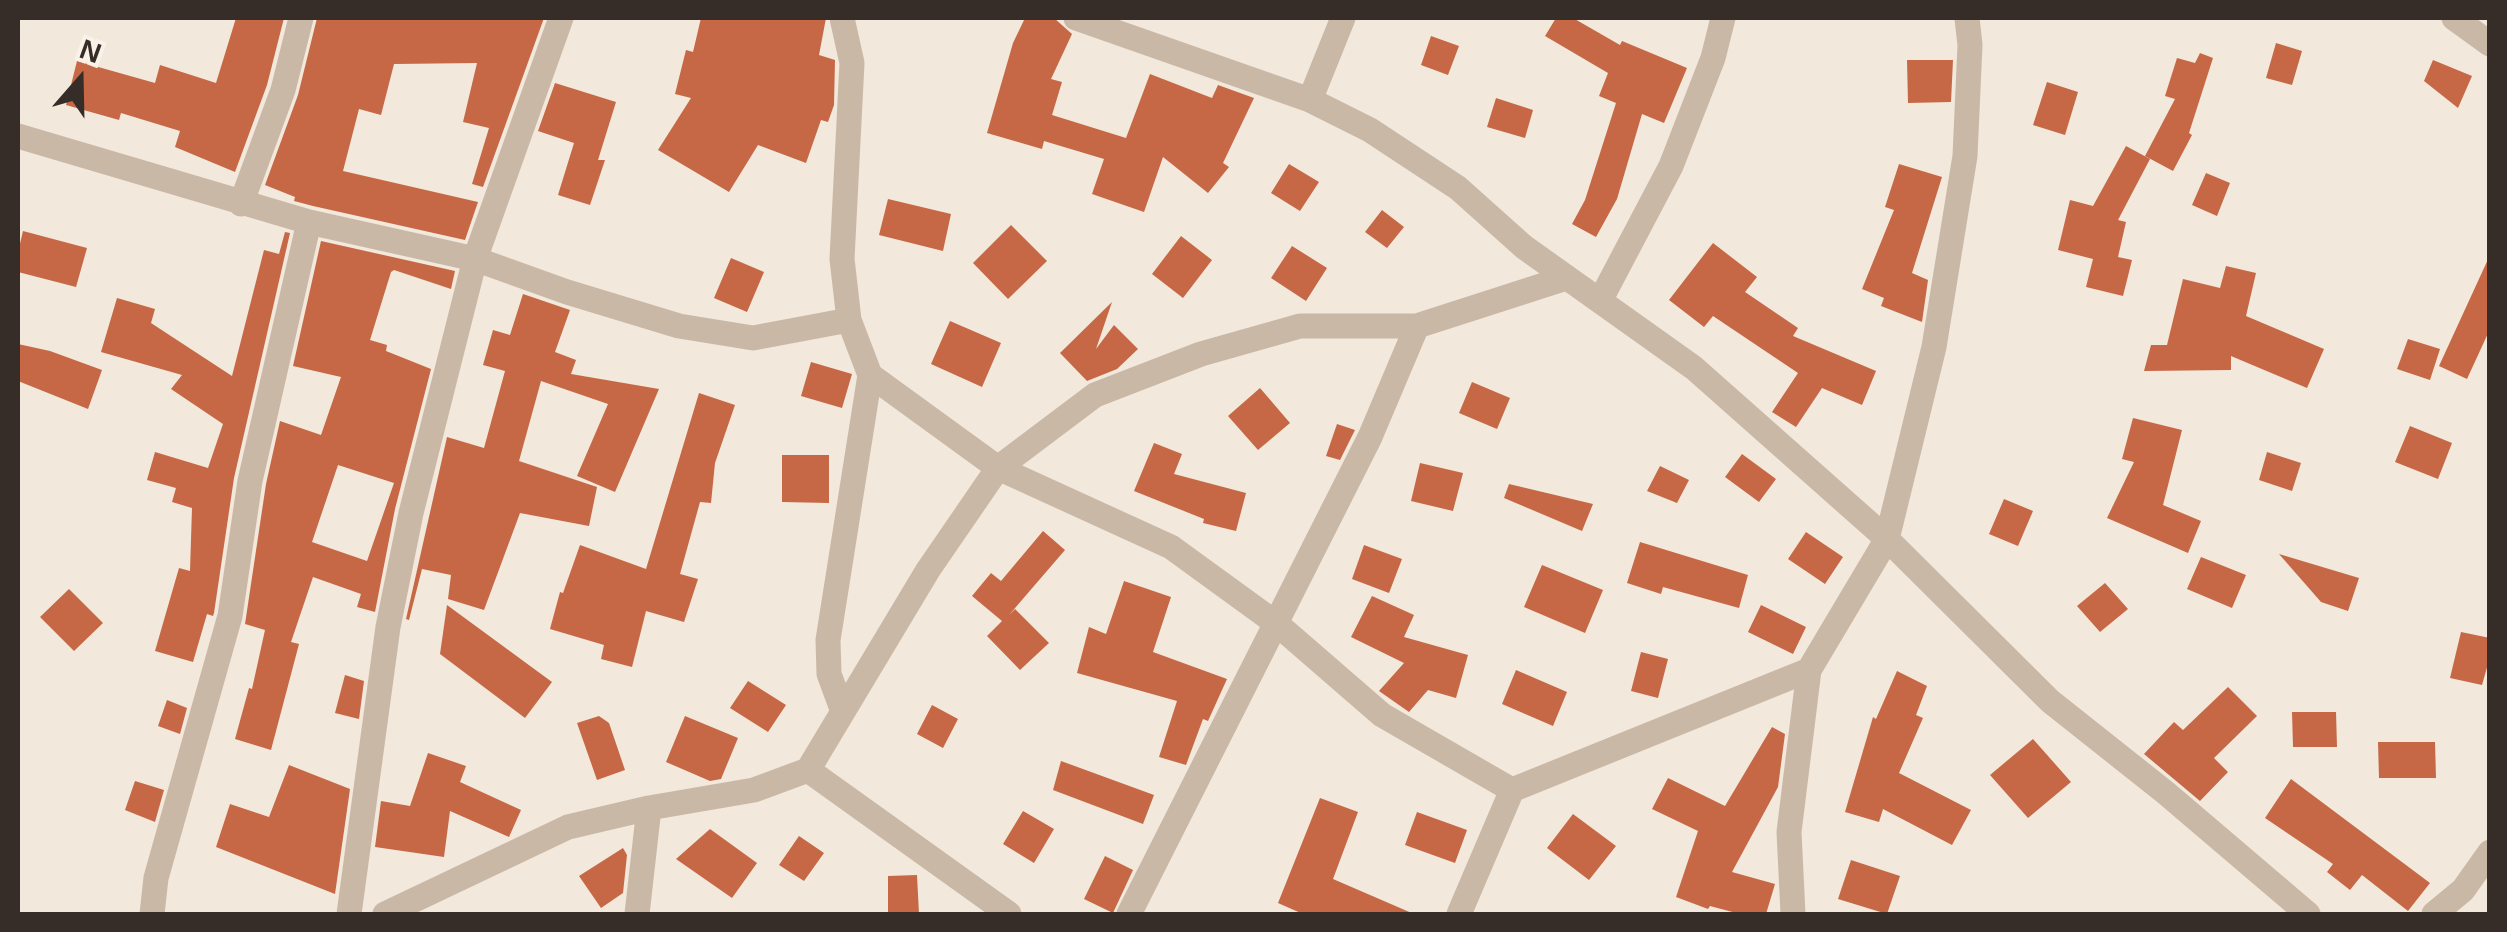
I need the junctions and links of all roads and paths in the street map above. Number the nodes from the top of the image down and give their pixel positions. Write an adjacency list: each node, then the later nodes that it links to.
1 (301, 18): 12 (street)
2 (561, 18): 14 (street)
3 (842, 18): 17 (street)
4 (1076, 18): 10 (street)
5 (1344, 18): 10 (street)
6 (1723, 18): 16 (street)
7 (1967, 18): 21 (street)
8 (2454, 18): 9 (street)
9 (2490, 44)
10 (1310, 100): 15 (street)
11 (18, 136): 12 (street)
12 (241, 204): 13 (street)
13 (310, 222): 14 (street); 29 (street)
14 (475, 259): 17 (street); 30 (street)
15 (1566, 278): 16 (street); 18 (street)
16 (1601, 299): 21 (street)
17 (849, 320): 19 (street)
18 (1417, 326): 20 (street); 22 (street)
19 (870, 375): 20 (street); 24 (street)
20 (998, 468): 22 (street); 24 (street)
21 (1888, 540): 23 (street); 37 (street)
22 (1276, 624): 26 (street); 34 (street)
23 (1810, 670): 26 (street); 36 (street)
24 (842, 709): 25 (street)
25 (808, 770): 27 (street); 33 (street)
26 (1512, 790): 35 (street)
27 (648, 808): 31 (street); 32 (street)
28 (2490, 852): 38 (street)
29 (152, 914)
30 (350, 914)
31 (385, 914)
32 (638, 914)
33 (1009, 914)
34 (1130, 914)
35 (1459, 914)
36 (1793, 914)
37 (2308, 914)
38 (2434, 914)

